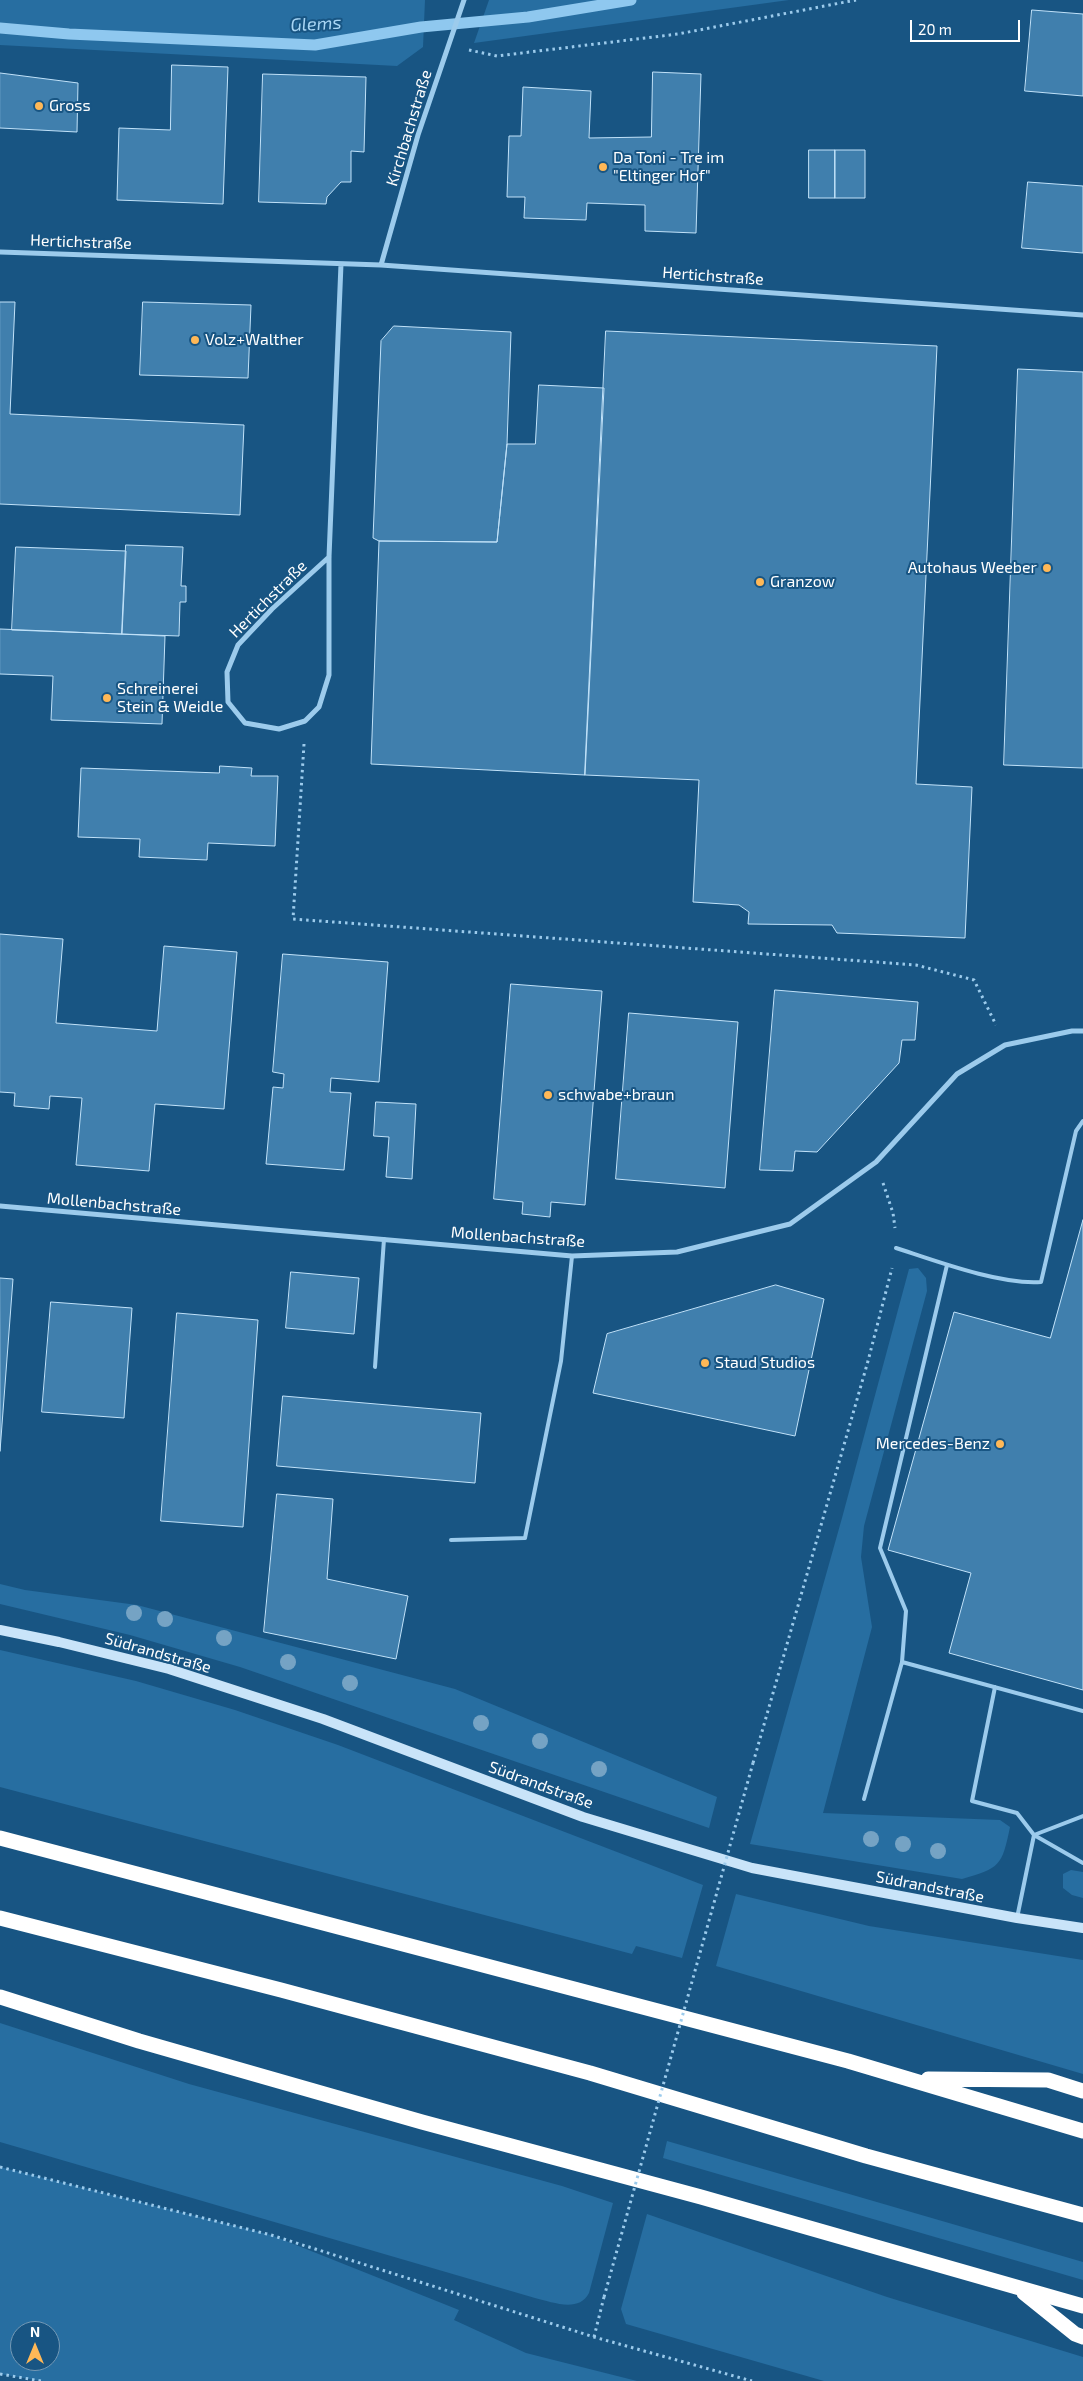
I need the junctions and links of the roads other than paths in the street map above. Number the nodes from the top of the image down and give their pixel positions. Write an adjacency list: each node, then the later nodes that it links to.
1 (464, 0): 4 (street, Kirchbachstraße)
2 (0, 252): 3 (street, Hertichstraße)
3 (341, 264): 4 (street, Hertichstraße); 6 (street, Hertichstraße)
4 (381, 265): 5 (street, Hertichstraße)
5 (1083, 314)
6 (329, 557): 6 (street, Hertichstraße)
7 (1083, 1031): 12 (street, Mollenbachstraße)
8 (1083, 1121): 13 (lane)
9 (0, 1206): 10 (street, Mollenbachstraße)
10 (384, 1239): 12 (street, Mollenbachstraße); 14 (lane)
11 (896, 1248): 13 (lane)
12 (572, 1256): 15 (lane)
13 (947, 1265): 17 (lane)
14 (375, 1368)
15 (451, 1540)
16 (0, 1630): 26 (main road, Südrandstraße)
17 (902, 1662): 18 (lane); 20 (lane)
18 (995, 1687): 19 (lane); 22 (lane)
19 (1083, 1711)
20 (864, 1799)
21 (1083, 1816): 22 (lane)
22 (1034, 1835): 24 (lane); 26 (lane)
23 (0, 1838): 29 (highway)
24 (1083, 1863)
25 (0, 1918): 32 (highway)
26 (1017, 1918): 27 (main road, Südrandstraße)
27 (1083, 1928)
28 (0, 1997): 33 (highway)
29 (912, 2079): 30 (highway); 31 (highway)
30 (1083, 2090)
31 (1083, 2131)
32 (1083, 2215)
33 (1019, 2289): 34 (highway); 35 (highway)
34 (1083, 2306)
35 (1083, 2337)

